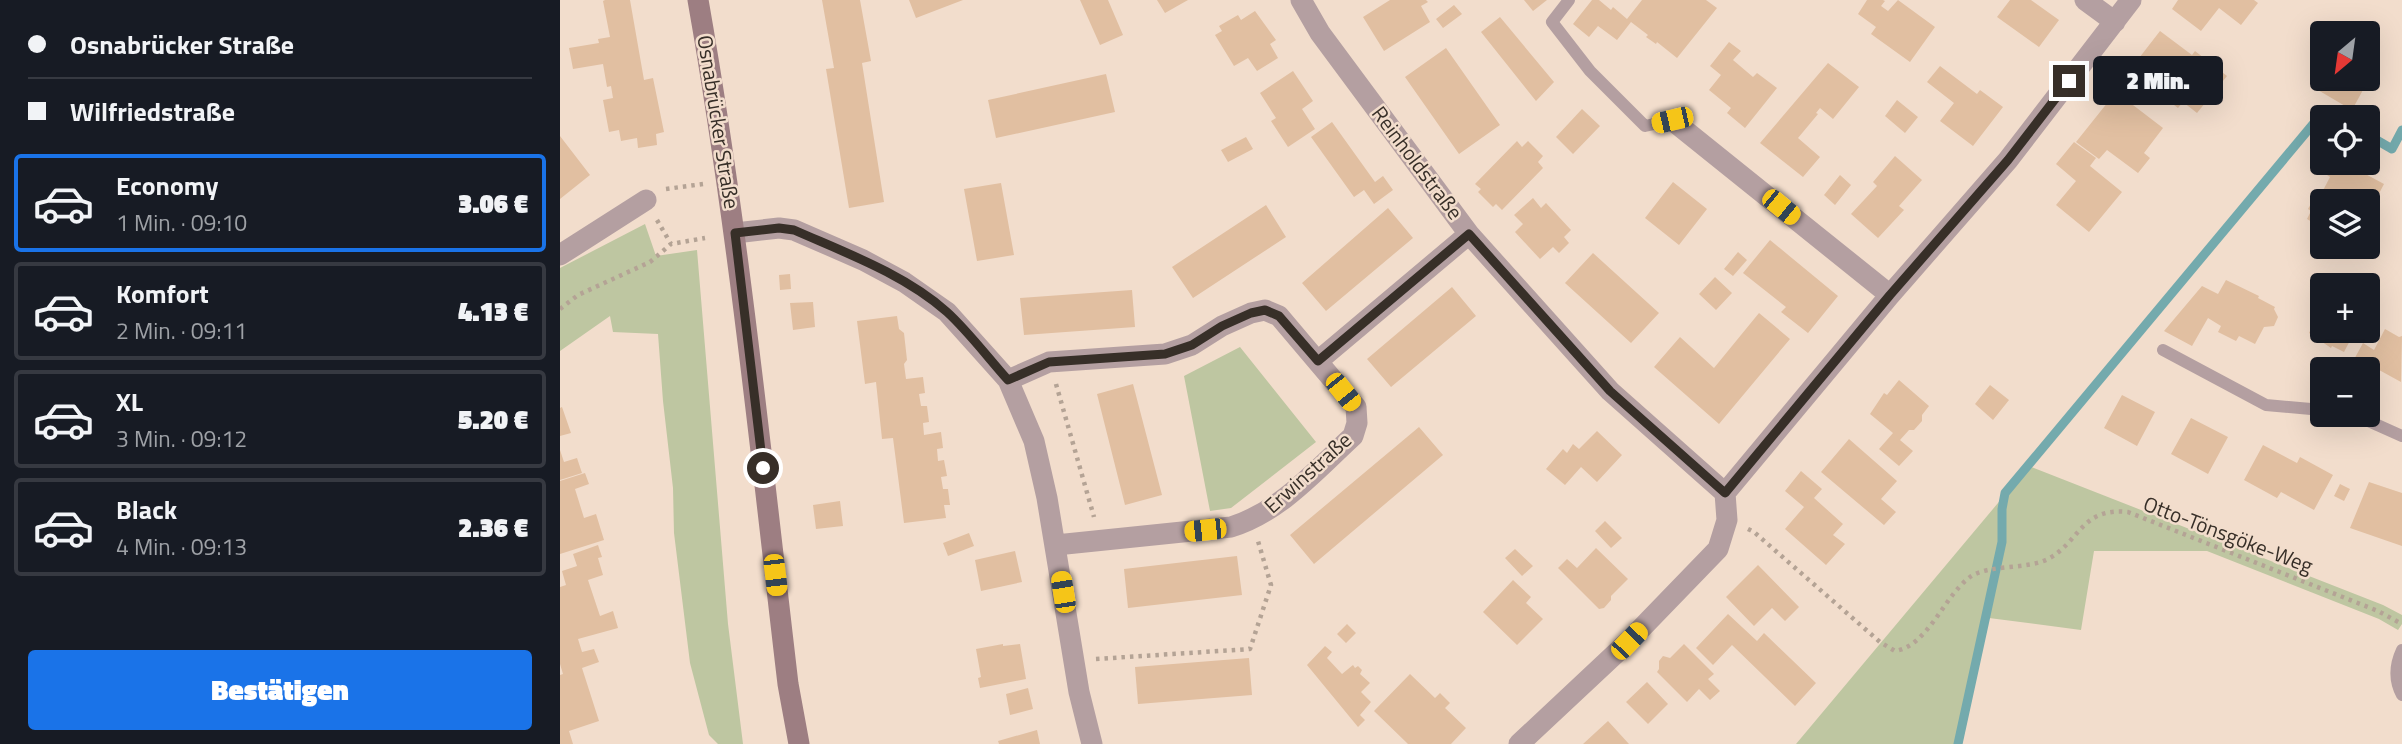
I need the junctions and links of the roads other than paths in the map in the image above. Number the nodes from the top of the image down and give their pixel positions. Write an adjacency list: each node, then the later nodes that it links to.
1 (698, 0): 9 (main road, Osnabrücker Straße)
2 (1301, 0): 10 (street, Reinholdstraße)
3 (1569, 0): 7 (lane)
4 (2085, 0): 6 (street)
5 (2132, 0): 6 (street)
6 (2115, 22): 12 (street)
7 (1672, 120): 12 (street)
8 (646, 200): 11 (street)
9 (735, 233): 15 (street); 23 (main road, Osnabrücker Straße)
10 (1469, 234): 14 (street); 19 (street, Reinholdstraße)
11 (560, 255)
12 (1890, 295): 19 (street)
13 (2163, 350): 16 (lane)
14 (1318, 361): 15 (street, Erwinstraße); 20 (street, Erwinstraße)
15 (1008, 380): 20 (street)
16 (2310, 409)
17 (2380, 426): 18 (lane)
18 (2402, 436)
19 (1725, 493): 25 (street)
20 (1056, 545): 24 (street)
21 (2402, 650): 22 (lane)
22 (2402, 695)
23 (799, 744)
24 (1092, 744)
25 (1519, 744)

